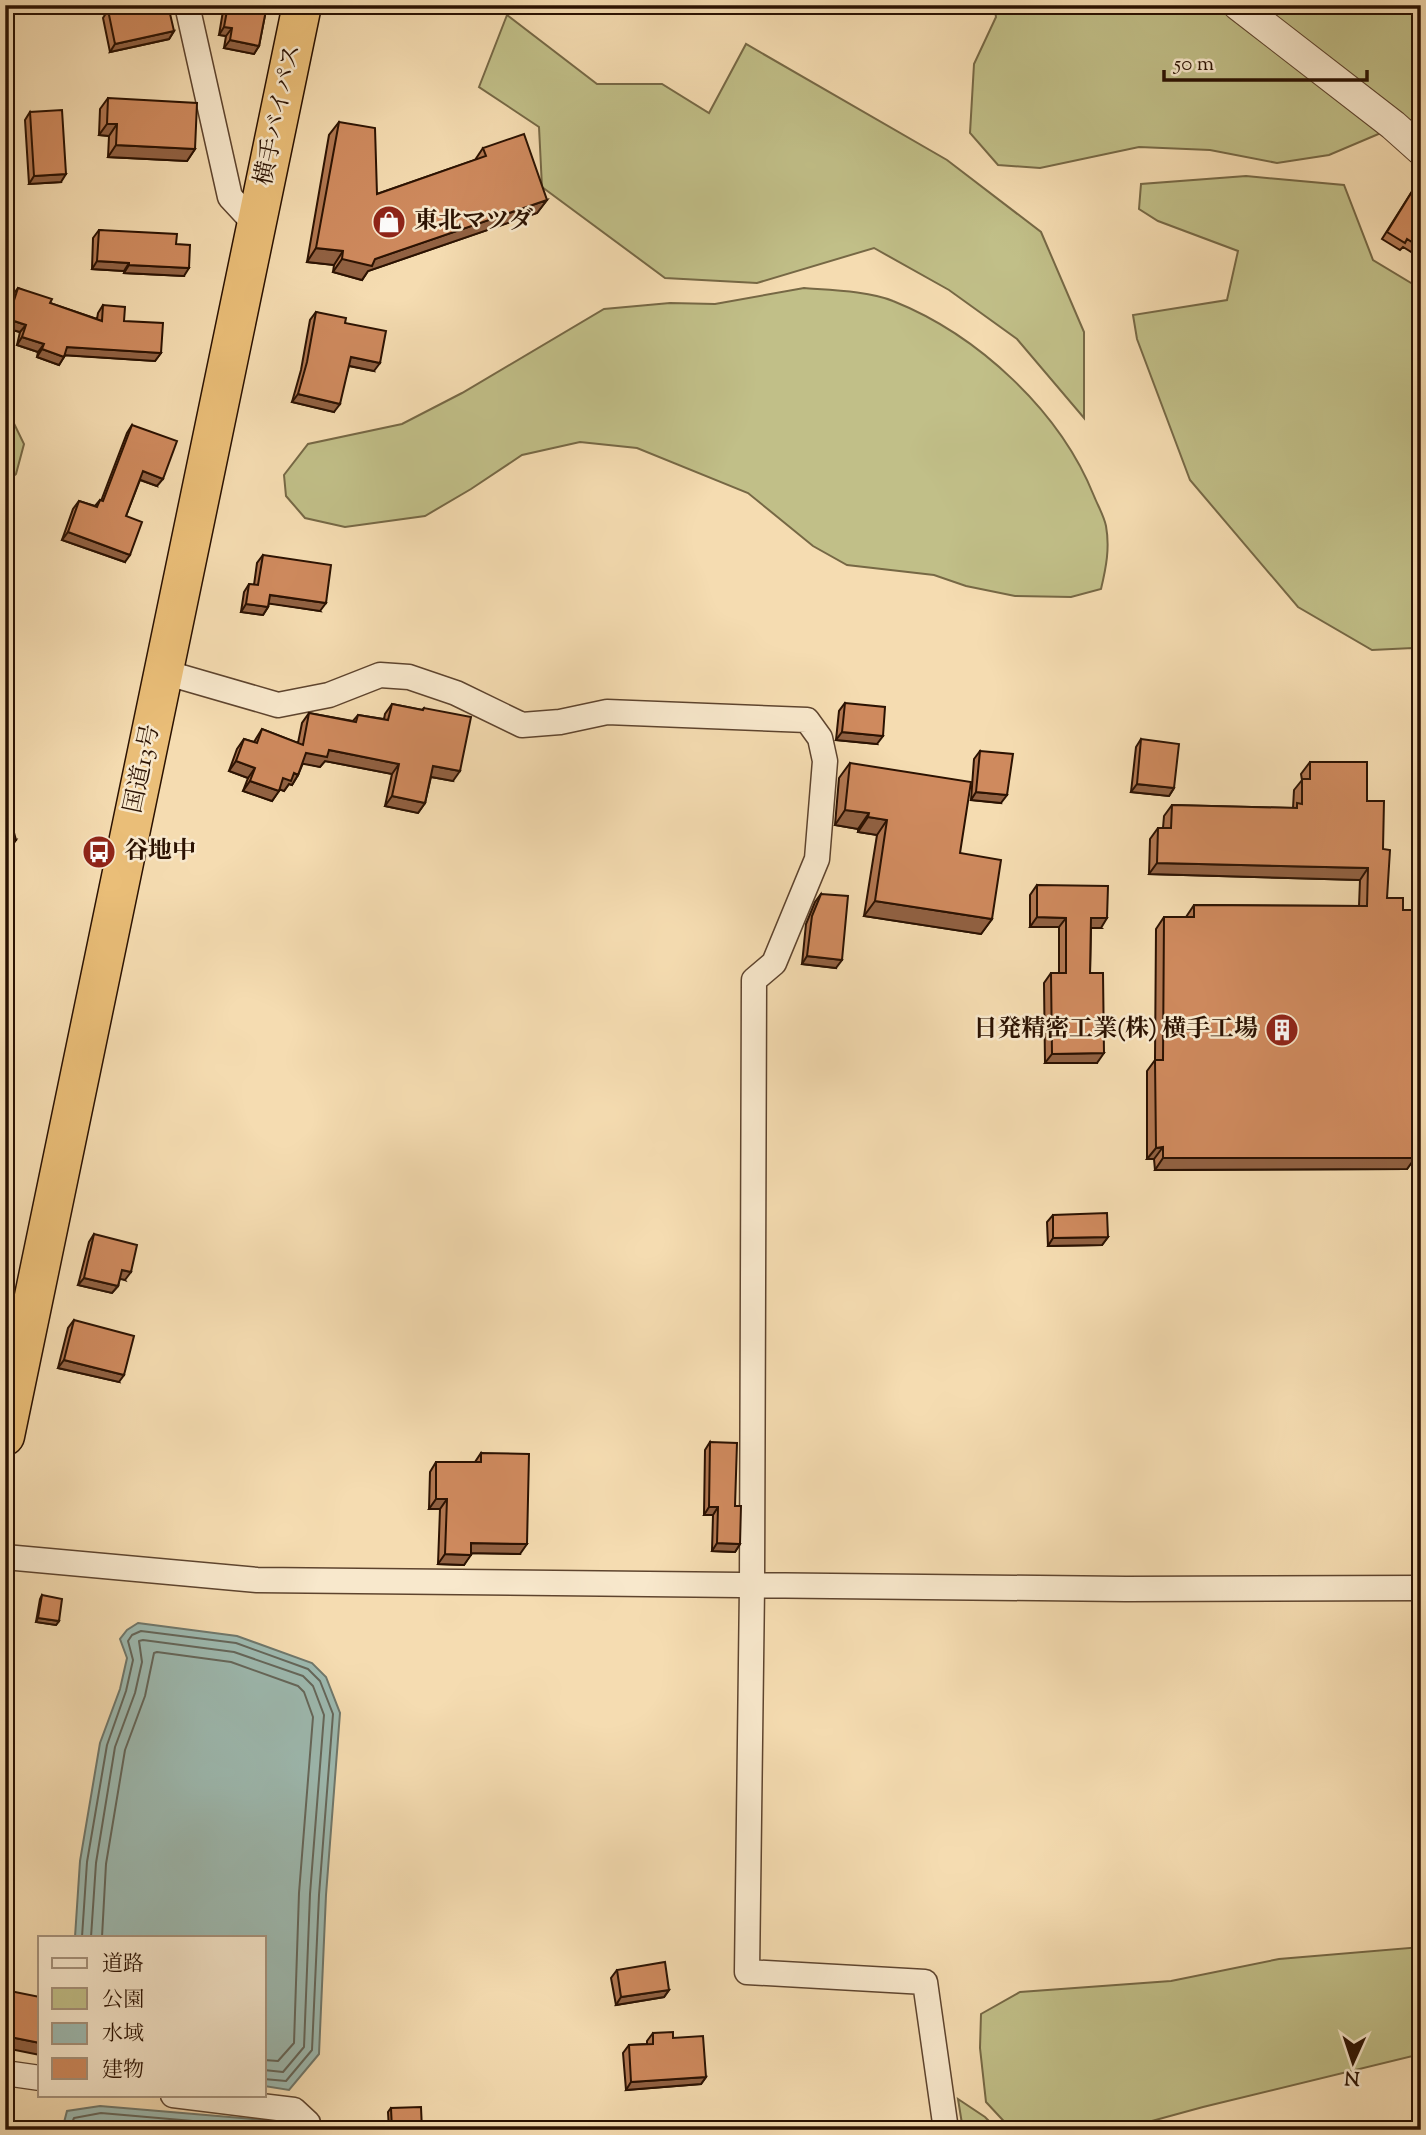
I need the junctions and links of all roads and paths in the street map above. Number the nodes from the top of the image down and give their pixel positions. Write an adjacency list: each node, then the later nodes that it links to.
1 (187, 5): 5 (street)
2 (302, 5): 5 (highway, 横手バイパス)
3 (1238, 5): 4 (street)
4 (1421, 150)
5 (256, 225): 6 (highway, 国道13号)
6 (164, 672): 7 (highway, 国道13号); 9 (street)
7 (5, 1436)
8 (5, 1557): 9 (street)
9 (752, 1586): 10 (street); 15 (street)
10 (1421, 1588)
11 (5, 2073): 12 (street)
12 (38, 2078)
13 (181, 2096): 14 (street)
14 (309, 2130)
15 (946, 2130)

